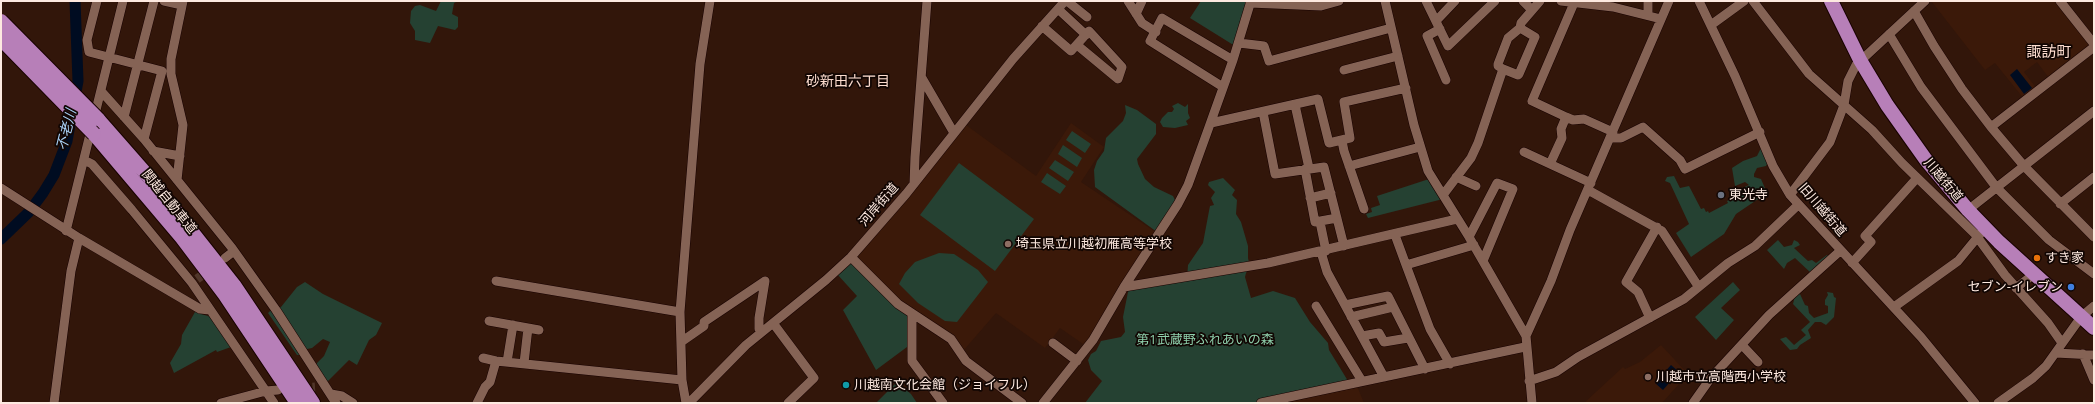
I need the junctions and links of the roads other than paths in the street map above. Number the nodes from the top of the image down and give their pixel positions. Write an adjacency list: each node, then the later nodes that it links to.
1 (97, 1): 54 (street)
2 (124, 1): 54 (street)
3 (154, 1): 58 (street)
4 (164, 1): 27 (street)
5 (710, 1): 138 (street)
6 (927, 1): 63 (street)
7 (1066, 1): 31 (street, 河岸街道); 36 (street)
8 (1128, 1): 34 (street)
9 (1142, 1): 34 (street)
10 (1339, 1): 30 (street)
11 (1385, 1): 42 (street)
12 (1426, 1): 39 (street)
13 (1455, 1): 39 (street)
14 (1495, 1): 51 (street)
15 (1523, 1): 32 (street)
16 (1540, 1): 32 (street)
17 (1561, 1): 29 (street)
18 (1648, 1): 35 (street)
19 (1669, 1): 37 (street)
20 (1699, 1): 40 (street, 旧川越街道)
21 (1744, 1): 40 (street)
22 (1752, 1): 69 (street)
23 (1831, 1): 57 (highway, 川越街道)
24 (1925, 1): 33 (street)
25 (2060, 1): 49 (street)
26 (1251, 2): 28 (street); 48 (street)
27 (182, 3): 62 (street)
28 (1285, 3): 30 (street)
29 (1574, 3): 35 (street); 73 (street)
30 (1321, 4)
31 (1058, 9): 41 (street, 河岸街道); 46 (street)
32 (1532, 10): 43 (street)
33 (1914, 11): 45 (street); 75 (street)
34 (1136, 14): 44 (street)
35 (1648, 15): 37 (street)
36 (1087, 17)
37 (1661, 19): 78 (street)
38 (1, 21): 181 (highway, 関越自動車道, bridge)
39 (1438, 25): 51 (street); 55 (street)
40 (1711, 25): 76 (street, 旧川越街道)
41 (1042, 26): 50 (street); 77 (street, 河岸街道)
42 (1391, 28): 48 (street); 53 (street)
43 (1520, 28): 59 (street); 59 (street)
44 (1156, 32): 56 (street); 65 (street)
45 (1889, 34): 57 (street); 97 (street)
46 (1086, 35): 50 (street); 50 (street)
47 (1, 39): 180 (highway, 関越自動車道, bridge)
48 (1239, 43): 56 (street)
49 (2094, 44)
50 (1077, 45)
51 (1448, 46): 55 (street)
52 (2094, 47): 75 (street)
53 (1398, 56): 60 (street); 66 (street)
54 (109, 58): 58 (street); 67 (street)
55 (1436, 59): 64 (street)
56 (1233, 60): 65 (street)
57 (1860, 60): 69 (street); 106 (highway, 川越街道)
58 (138, 65): 61 (street); 72 (street)
59 (1503, 69): 90 (street)
60 (1344, 70)
61 (162, 71): 62 (street); 79 (street)
62 (171, 74): 84 (street)
63 (922, 78): 77 (street); 94 (street)
64 (1446, 80)
65 (1223, 87): 74 (street)
66 (1406, 88): 80 (street); 81 (street)
67 (101, 91): 72 (street); 85 (street)
68 (1295, 105): 71 (street); 80 (street); 89 (street)
69 (1844, 105): 92 (street); 101 (street)
70 (2094, 111): 88 (street)
71 (1263, 112): 74 (street); 89 (street)
72 (124, 117): 79 (street)
73 (1566, 117): 78 (street); 86 (street)
74 (1211, 123): 130 (street)
75 (1991, 127): 88 (street)
76 (1760, 132): 78 (street); 101 (street, 旧川越街道)
77 (954, 133): 94 (street, 河岸街道)
78 (1612, 135): 96 (street)
79 (144, 139): 82 (street)
80 (1342, 141): 87 (street)
81 (1420, 147): 87 (street); 100 (street)
82 (153, 151): 84 (street); 93 (street)
83 (1524, 152): 86 (street)
84 (180, 156): 93 (street)
85 (84, 160): 111 (street); 137 (street)
86 (1550, 164): 96 (street)
87 (1349, 166): 105 (street)
88 (2024, 166): 97 (street); 103 (street)
89 (1307, 169): 99 (street); 102 (street)
90 (1456, 177): 95 (street); 100 (street)
91 (2094, 177): 103 (street)
92 (1917, 178): 112 (street); 124 (street)
93 (178, 180): 118 (street)
94 (914, 184): 121 (street, 河岸街道)
95 (1476, 186)
96 (1589, 186): 110 (street); 151 (street)
97 (1996, 187): 106 (street); 127 (street)
98 (1, 188): 111 (street)
99 (1331, 193): 102 (street); 107 (street)
100 (1443, 195): 108 (street)
101 (1790, 195): 104 (street, 旧川越街道)
102 (1310, 198): 109 (street)
103 (2060, 204): 114 (street)
104 (1798, 205): 119 (street, 旧川越街道); 129 (street)
105 (1364, 209)
106 (1968, 210): 112 (highway, 川越街道)
107 (1337, 218): 109 (street); 117 (street)
108 (1457, 219): 113 (street); 116 (street)
109 (1320, 222): 120 (street)
110 (1657, 227): 129 (street); 142 (street)
111 (66, 231): 115 (street)
112 (1982, 233): 126 (highway, 川越街道); 131 (street); 136 (street)
113 (1395, 235): 117 (street); 125 (street)
114 (2094, 237)
115 (79, 238): 137 (street); 177 (street)
116 (1471, 241): 123 (street); 123 (street); 125 (street)
117 (1344, 246): 120 (street)
118 (234, 251): 122 (street); 176 (street)
119 (1840, 251): 124 (street, 旧川越街道); 156 (street)
120 (1323, 252): 130 (street); 132 (street)
121 (851, 257): 139 (street); 144 (street, 河岸街道)
122 (225, 258)
123 (1483, 261): 151 (street)
124 (1852, 263): 136 (street, 旧川越街道)
125 (1406, 265): 167 (street)
126 (2034, 274): 131 (street); 140 (highway, 川越街道)
127 (2094, 274)
128 (496, 281): 138 (street)
129 (1698, 286): 142 (street)
130 (1124, 287): 162 (street)
131 (2016, 288): 155 (street)
132 (1345, 305): 135 (street); 141 (street)
133 (1316, 306): 172 (street)
134 (2094, 306): 140 (street)
135 (1393, 307): 141 (street); 152 (street)
136 (1894, 307): 194 (street, 旧川越街道)
137 (210, 310): 175 (street)
138 (680, 312): 153 (street)
139 (912, 314): 188 (street); 189 (street)
140 (2081, 316): 147 (highway, 川越街道); 155 (street)
141 (1351, 317): 150 (street)
142 (1650, 318): 173 (street)
143 (489, 321): 145 (street)
144 (773, 323): 149 (street, 河岸街道); 187 (street)
145 (513, 325): 146 (street); 164 (street)
146 (528, 328): 148 (street); 166 (street)
147 (2094, 328)
148 (539, 330)
149 (762, 332): 153 (street); 186 (street, 河岸街道)
150 (1362, 336): 152 (street); 169 (street)
151 (1526, 336): 157 (street)
152 (1408, 338): 168 (street)
153 (681, 342): 170 (street)
154 (1053, 342): 162 (street)
155 (2062, 343): 158 (street)
156 (1742, 345): 165 (street); 193 (street)
157 (1525, 347): 167 (street); 173 (street)
158 (2056, 353): 159 (street); 195 (street)
159 (2083, 354): 160 (street); 171 (street)
160 (2094, 355)
161 (483, 358): 163 (street)
162 (1077, 361): 190 (street)
163 (496, 362): 164 (street); 184 (street)
164 (507, 362): 166 (street)
165 (1758, 362)
166 (524, 363): 170 (street)
167 (1450, 364): 168 (street)
168 (1425, 369): 169 (street)
169 (1384, 377): 172 (street)
170 (682, 380): 185 (street)
171 (2094, 380)
172 (1362, 381): 191 (street)
173 (1529, 381): 192 (street)
174 (278, 390): 175 (street)
175 (266, 392): 178 (street); 179 (street)
176 (331, 394): 182 (street); 183 (street)
177 (54, 403)
178 (221, 403)
179 (274, 403)
180 (297, 403)
181 (313, 403)
182 (336, 403)
183 (353, 403)
184 (478, 403)
185 (686, 403)
186 (689, 403)
187 (788, 403)
188 (943, 403)
189 (1022, 403)
190 (1043, 403)
191 (1261, 403)
192 (1532, 403)
193 (1693, 403)
194 (1975, 403)
195 (1998, 403)

